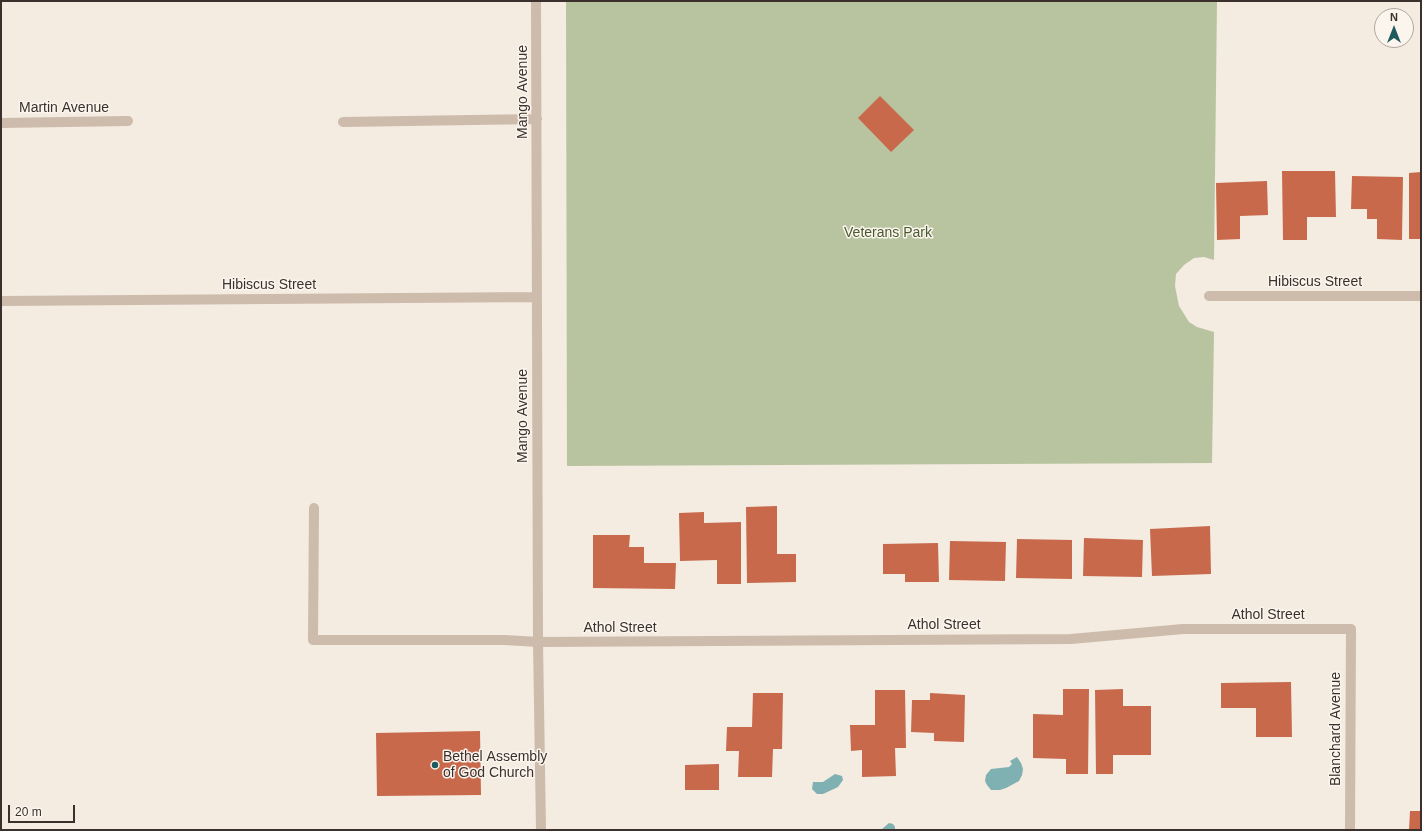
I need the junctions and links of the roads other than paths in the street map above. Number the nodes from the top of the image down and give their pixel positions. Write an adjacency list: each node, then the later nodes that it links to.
1 (536, 1): 2 (street, Mango Avenue)
2 (537, 119): 5 (street); 8 (street, Mango Avenue)
3 (128, 121): 4 (street, Martin Avenue)
4 (1, 122)
5 (343, 122)
6 (1209, 296): 7 (street, Hibiscus Street)
7 (1421, 296)
8 (537, 297): 9 (street, Hibiscus Street); 12 (street, Mango Avenue)
9 (1, 302)
10 (314, 508): 12 (street, Athol Street)
11 (1351, 629): 12 (street, Athol Street); 14 (street, Blanchard Avenue)
12 (538, 642): 13 (street, Mango Avenue)
13 (541, 830)
14 (1350, 830)

